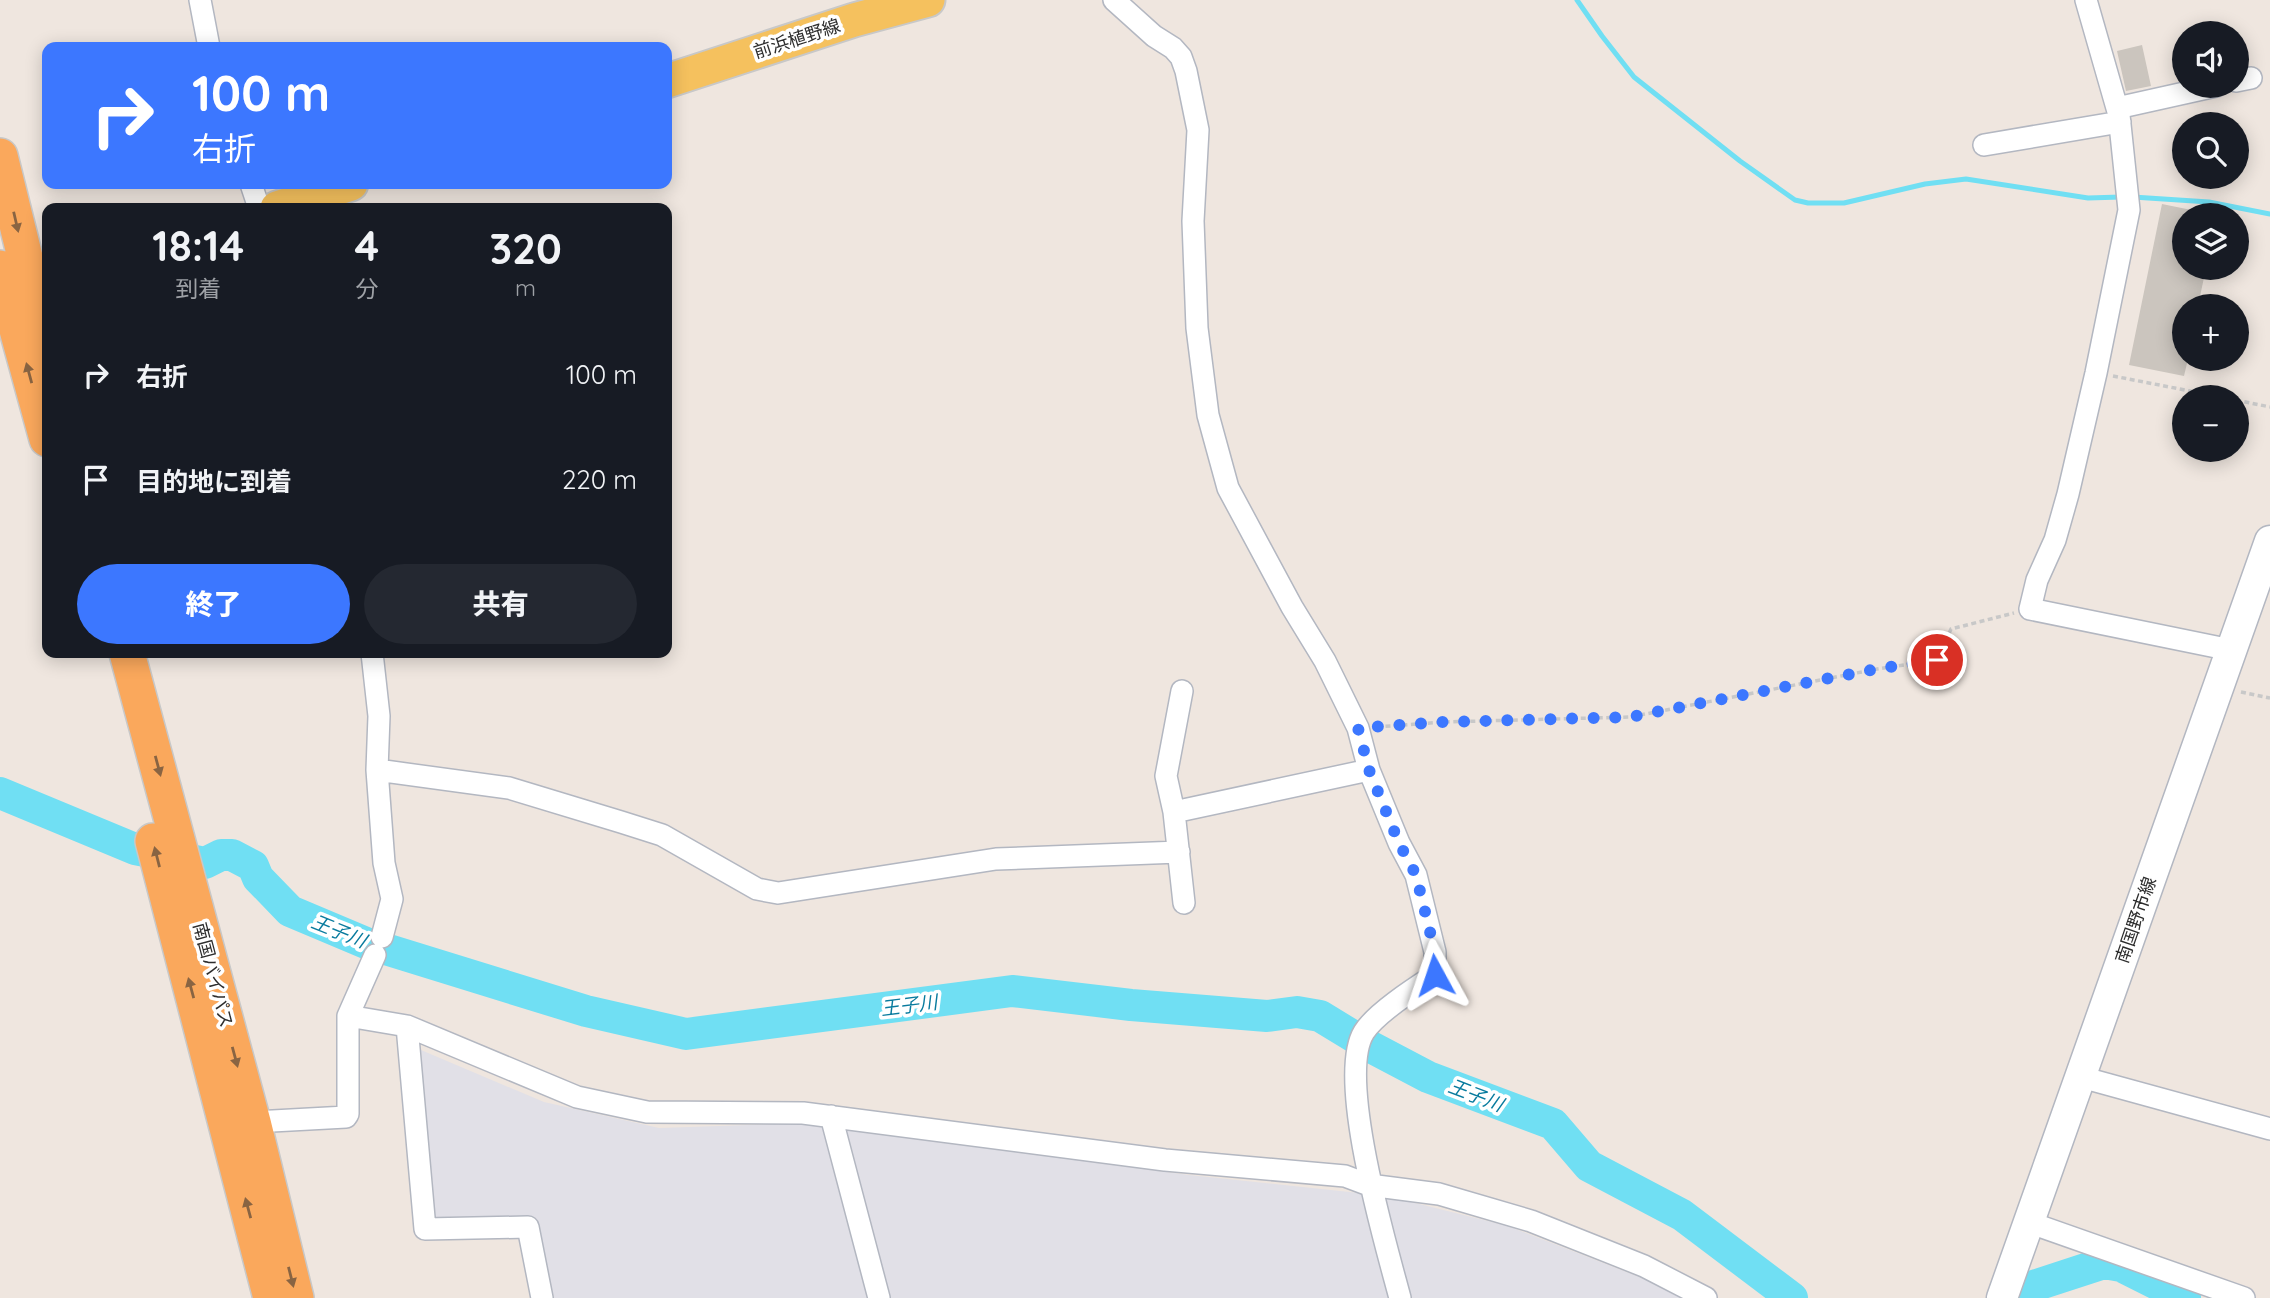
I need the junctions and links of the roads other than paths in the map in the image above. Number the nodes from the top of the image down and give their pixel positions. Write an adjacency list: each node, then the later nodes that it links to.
1 (200, 0): 5 (street)
2 (928, 0): 6 (main road, 前浜植野線)
3 (1114, 0): 23 (street)
4 (2086, 0): 8 (street)
5 (208, 42)
6 (672, 78)
7 (2176, 98): 8 (street)
8 (2119, 115): 9 (street); 17 (street)
9 (1984, 145)
10 (0, 156): 13 (highway, one-way to 13)
11 (336, 189): 12 (main road)
12 (292, 203)
13 (17, 284): 14 (highway); 15 (highway, one-way to 13)
14 (42, 336)
15 (42, 413)
16 (2270, 541): 17 (main road, 南国野市線)
17 (2231, 650): 30 (main road, 南国野市線)
18 (107, 658): 27 (highway, 南国バイパス, one-way to 18)
19 (128, 658): 27 (highway, 南国バイパス, one-way to 27)
20 (373, 658): 22 (street)
21 (1182, 691): 24 (street)
22 (377, 770): 25 (street); 28 (street)
23 (1369, 770): 24 (street); 34 (street)
24 (1174, 812): 25 (street)
25 (1179, 852): 26 (street)
26 (1184, 903)
27 (186, 922): 32 (highway, 南国バイパス, one-way to 32); 36 (highway, 南国バイパス, one-way to 27)
28 (348, 1016): 29 (street); 32 (street)
29 (407, 1026): 31 (street); 38 (street)
30 (2081, 1077): 33 (street); 35 (main road, 南国野市線)
31 (831, 1116): 34 (street); 39 (street)
32 (253, 1122): 37 (highway, 南国バイパス, one-way to 37)
33 (2270, 1129)
34 (1369, 1185): 40 (street); 41 (street)
35 (2028, 1222): 42 (main road, 南国野市線); 43 (street)
36 (271, 1298)
37 (296, 1298)
38 (542, 1298)
39 (879, 1298)
40 (1400, 1298)
41 (1706, 1298)
42 (2002, 1298)
43 (2244, 1298)

